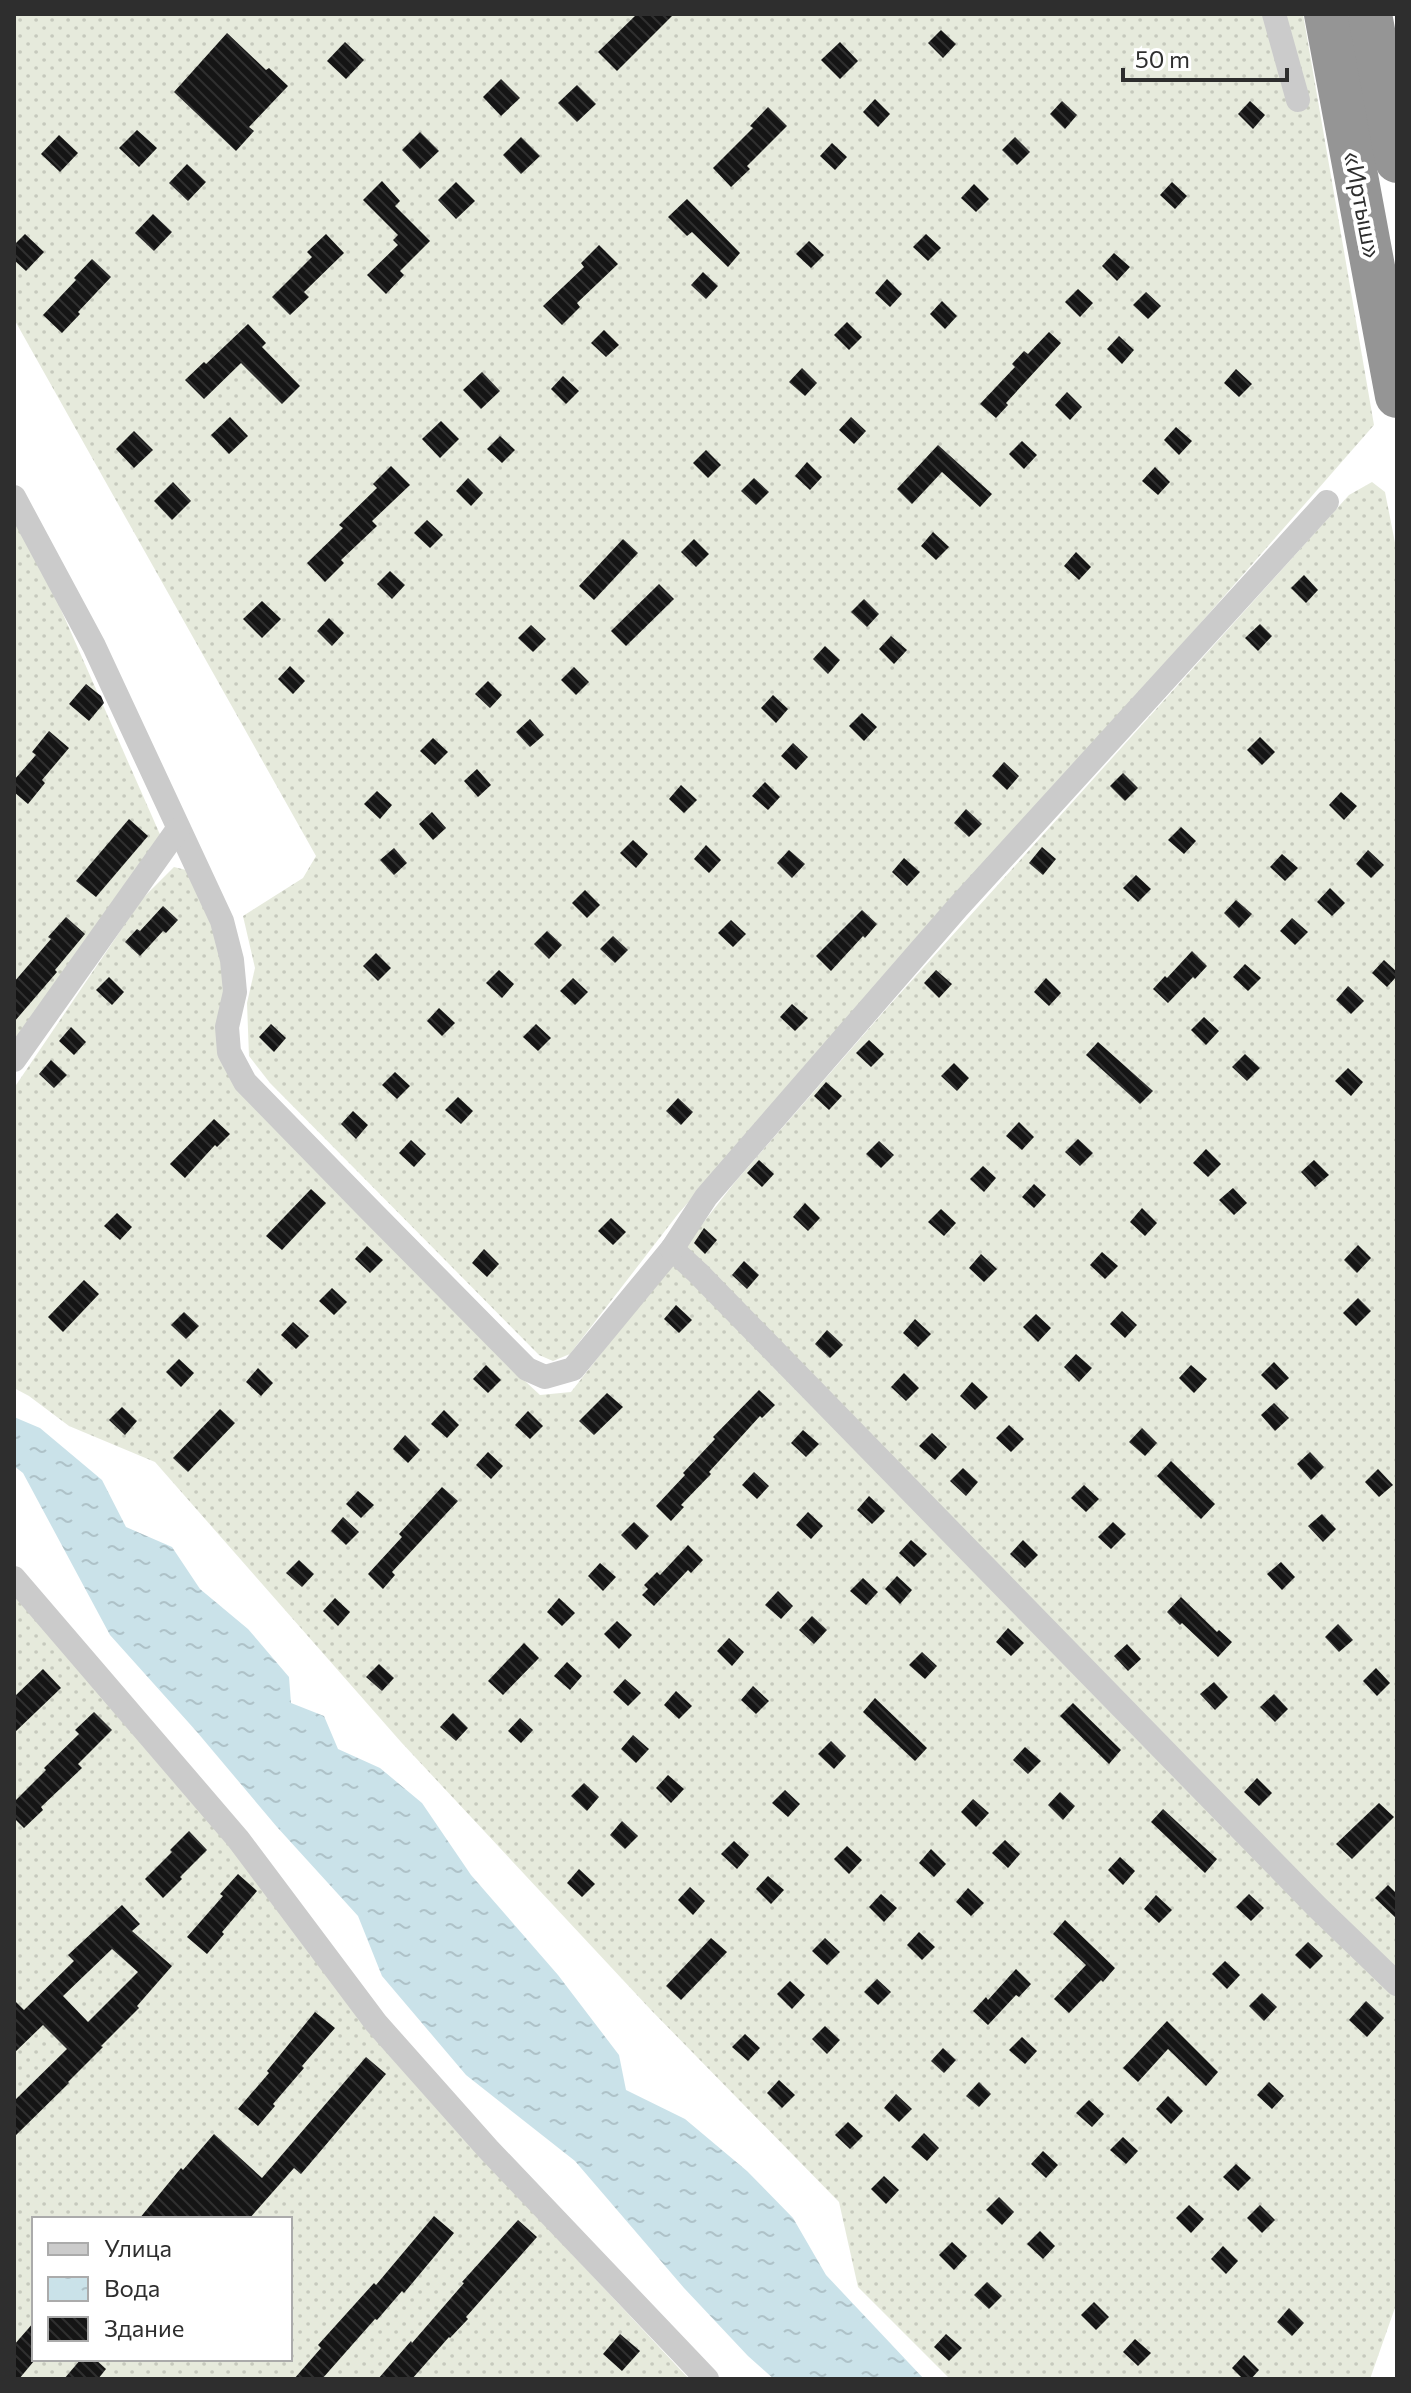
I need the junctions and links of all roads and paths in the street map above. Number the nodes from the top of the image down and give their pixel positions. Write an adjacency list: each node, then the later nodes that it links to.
1 (1274, 14): 4 (street)
2 (1326, 14): 6 (highway, «Иртыш»)
3 (1370, 14): 5 (highway, «Иртыш»)
4 (1298, 100)
5 (1397, 161)
6 (1397, 396)
7 (14, 497): 9 (street)
8 (1327, 502): 11 (street)
9 (178, 829): 10 (street); 11 (street)
10 (14, 1060)
11 (672, 1249): 13 (street)
12 (14, 1578): 14 (street)
13 (1397, 1984)
14 (707, 2379)

